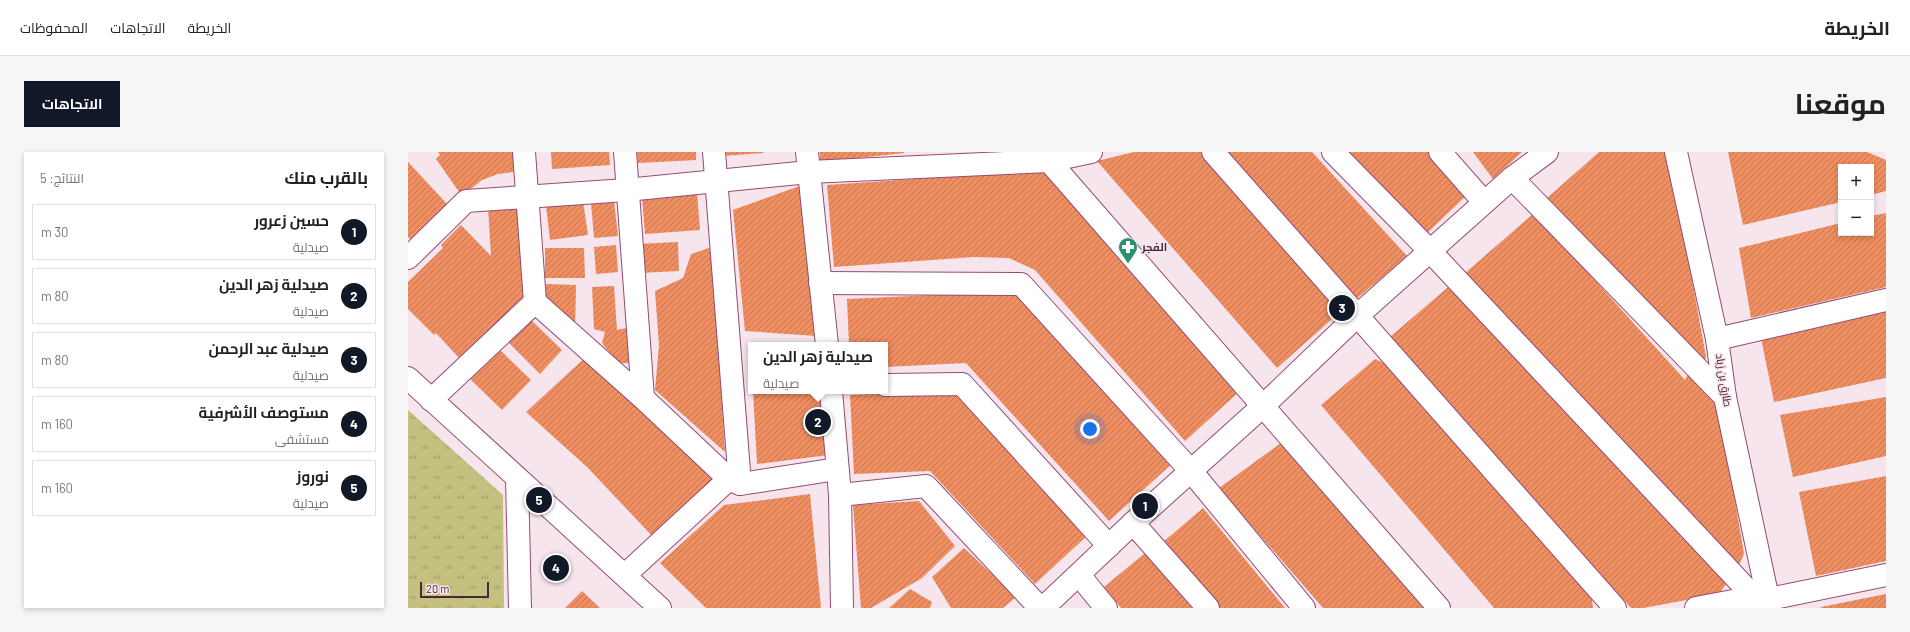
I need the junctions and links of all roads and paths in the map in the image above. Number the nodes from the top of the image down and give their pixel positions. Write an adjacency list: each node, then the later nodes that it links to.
1 (524, 152): 15 (street)
2 (625, 152): 14 (street)
3 (714, 152): 13 (street)
4 (1091, 152): 10 (street)
5 (1212, 152): 22 (street)
6 (1333, 152): 17 (street)
7 (1440, 152): 16 (street)
8 (1547, 152): 12 (street)
9 (1676, 152): 23 (street, طارق بن زياد)
10 (1051, 157): 11 (street); 31 (street)
11 (808, 162): 13 (street); 19 (street)
12 (1512, 178): 16 (street); 28 (street)
13 (717, 180): 14 (street); 35 (street)
14 (626, 190): 15 (street); 29 (street)
15 (527, 196): 18 (street); 21 (street)
16 (1484, 202): 17 (street)
17 (1430, 251): 22 (street); 42 (street)
18 (408, 258)
19 (820, 284): 24 (street); 33 (street)
20 (1886, 300): 23 (street)
21 (535, 302): 29 (street); 30 (street)
22 (1357, 316): 31 (street); 52 (street)
23 (1717, 339): 28 (street, طارق بن زياد)
24 (827, 342)
25 (408, 378): 30 (street)
26 (888, 385): 38 (street)
27 (831, 394): 32 (street)
28 (1725, 397): 42 (street, طارق بن زياد)
29 (643, 398): 35 (street)
30 (431, 400): 34 (street)
31 (1263, 406): 33 (street); 51 (street)
32 (837, 469): 35 (street); 36 (street)
33 (1191, 471): 37 (street); 50 (street)
34 (516, 478): 39 (street); 43 (street)
35 (734, 482): 39 (street)
36 (840, 495): 45 (street); 46 (street)
37 (1133, 523): 38 (street); 49 (street)
38 (1109, 546): 40 (street)
39 (625, 575): 44 (street)
40 (1079, 575): 47 (street); 48 (street)
41 (1886, 575): 42 (street)
42 (1764, 601): 53 (street)
43 (520, 608)
44 (660, 608)
45 (842, 608)
46 (1040, 608)
47 (1043, 608)
48 (1106, 608)
49 (1208, 608)
50 (1304, 608)
51 (1439, 608)
52 (1615, 608)
53 (1696, 608)

